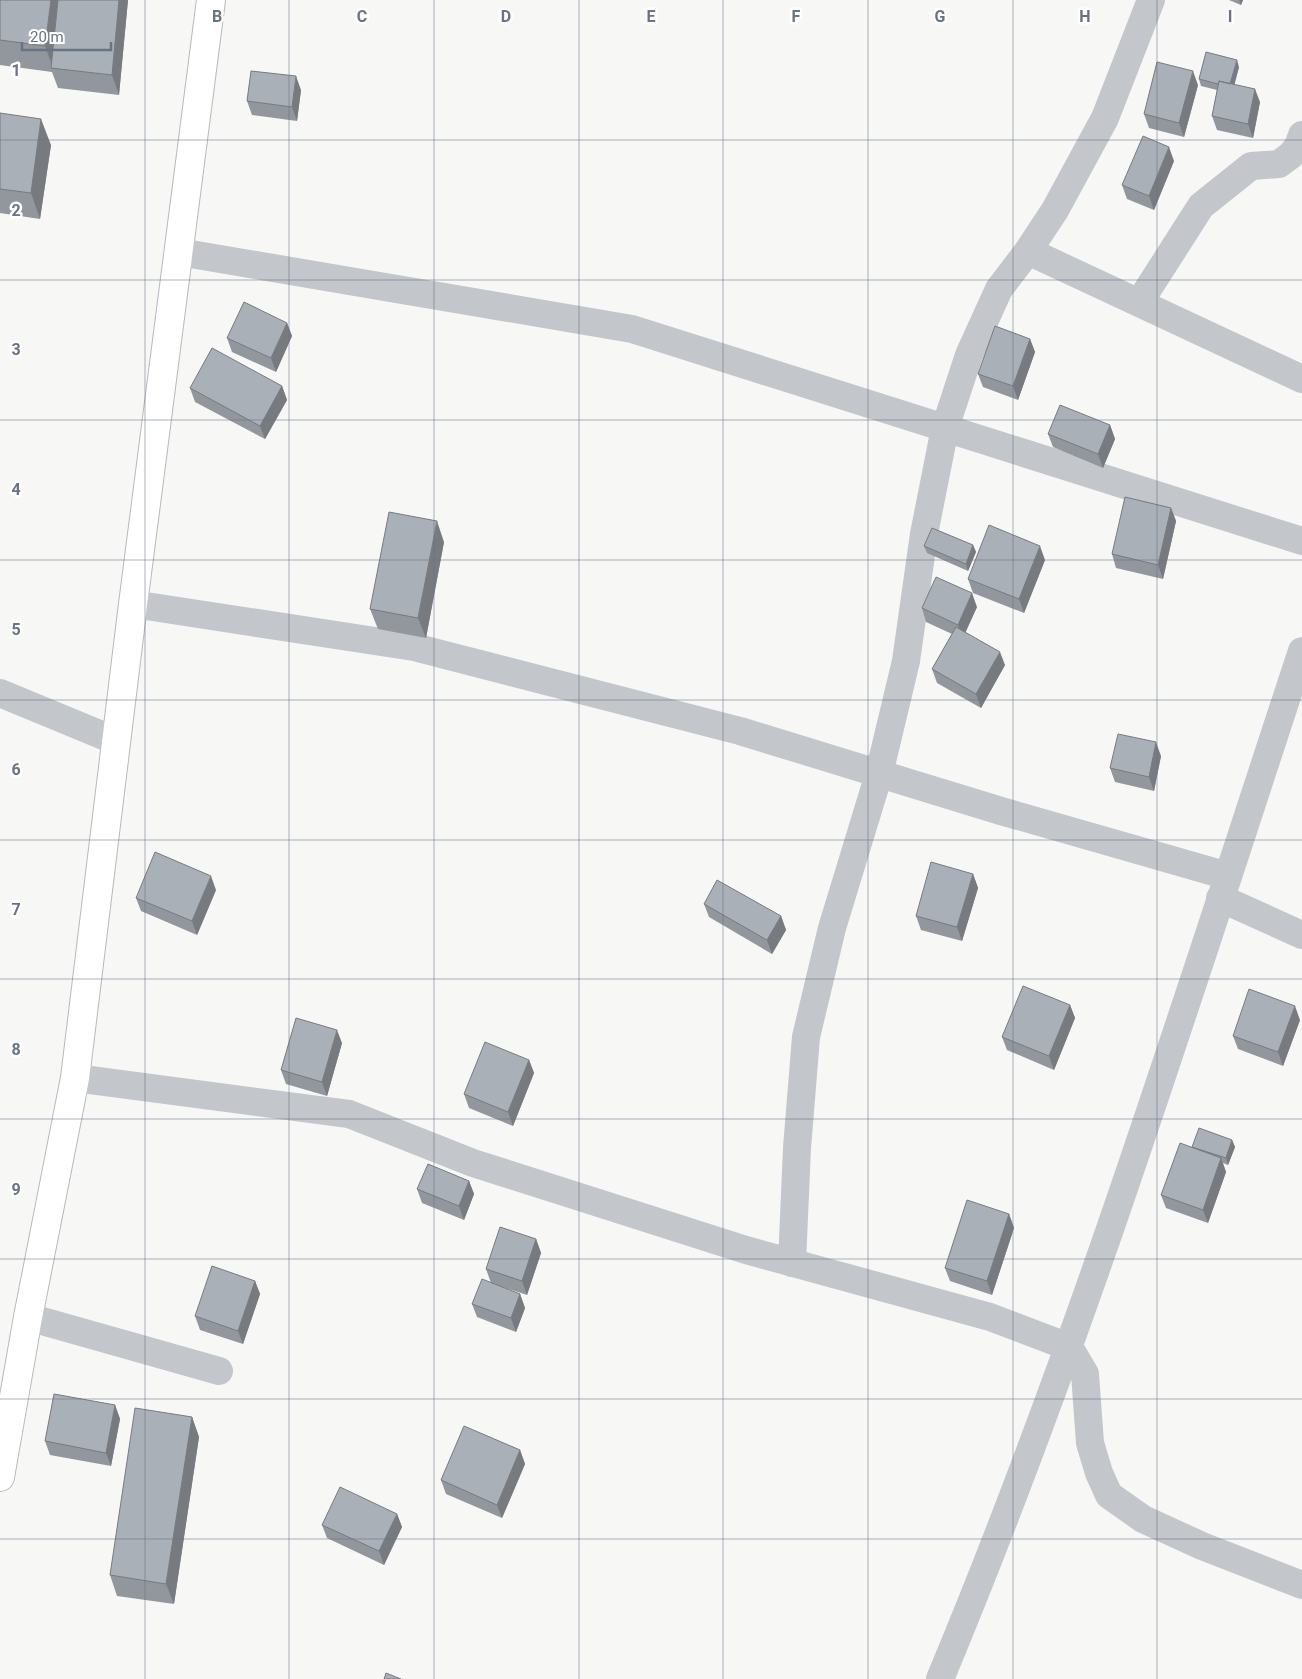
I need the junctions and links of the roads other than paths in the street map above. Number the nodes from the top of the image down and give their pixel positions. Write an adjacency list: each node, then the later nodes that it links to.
1 (211, 0): 5 (highway)
2 (1151, 0): 4 (street)
3 (1302, 135): 6 (street)
4 (1028, 251): 6 (street); 8 (street)
5 (179, 252): 8 (street); 10 (highway)
6 (1139, 304): 7 (street)
7 (1302, 379)
8 (945, 428): 9 (street); 14 (street)
9 (1302, 541)
10 (133, 604): 13 (highway); 14 (street)
11 (1302, 651): 15 (street)
12 (0, 693): 13 (street)
13 (116, 741): 17 (highway)
14 (879, 774): 15 (street); 18 (street)
15 (1224, 887): 16 (street); 20 (street)
16 (1302, 935)
17 (75, 1078): 18 (street); 19 (highway)
18 (792, 1263): 20 (street)
19 (28, 1317): 21 (street); 22 (highway)
20 (1069, 1347): 23 (street); 24 (street)
21 (220, 1371)
22 (0, 1477)
23 (1302, 1585)
24 (940, 1679)

